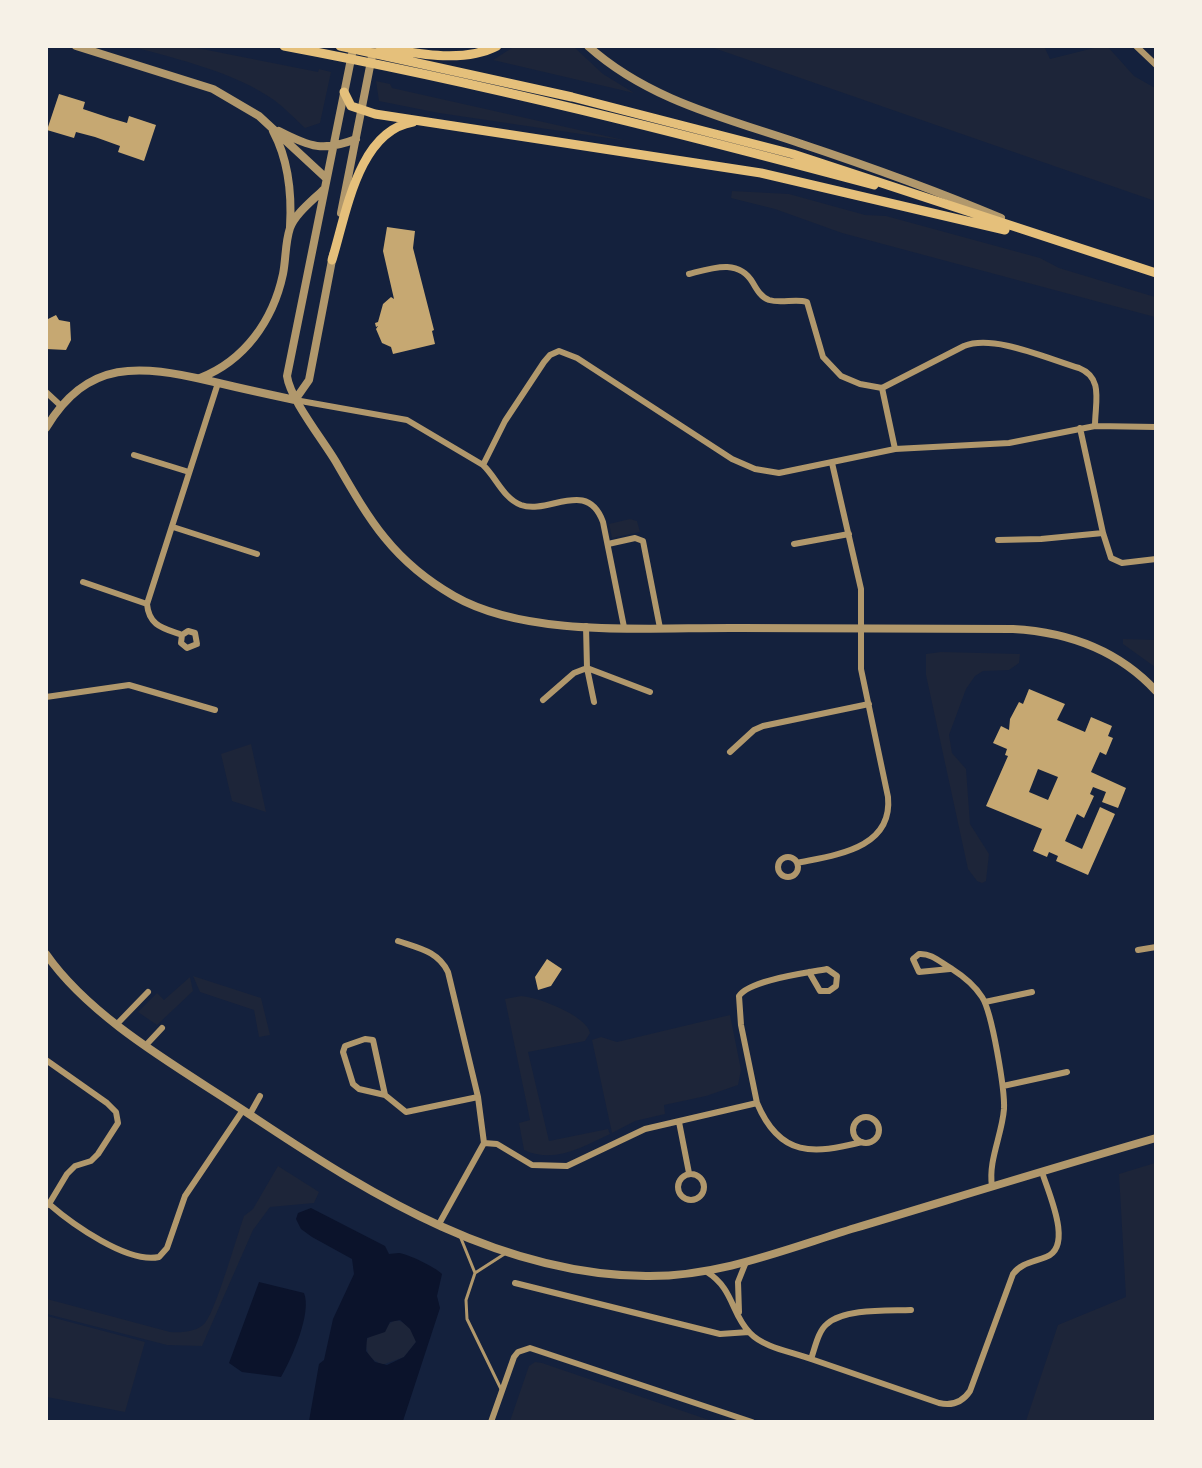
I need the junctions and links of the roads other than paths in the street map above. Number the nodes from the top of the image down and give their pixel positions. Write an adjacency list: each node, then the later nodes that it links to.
1 (76, 46): 14 (street)
2 (284, 46): 19 (main road)
3 (340, 46): 8 (main road)
4 (353, 46): 11 (street)
5 (497, 46): 9 (main road)
6 (588, 46): 21 (street)
7 (1136, 46): 10 (street)
8 (375, 50): 9 (main road); 12 (street)
9 (395, 54): 19 (main road)
10 (1155, 65)
11 (344, 92): 12 (main road); 16 (street)
12 (362, 111): 13 (main road); 15 (street)
13 (422, 121): 21 (main road); 22 (main road)
14 (271, 126): 16 (street); 17 (street); 20 (street)
15 (356, 139): 16 (street); 22 (street)
16 (332, 148): 17 (street)
17 (326, 178): 18 (street)
18 (324, 189): 20 (street); 29 (street)
19 (931, 200): 21 (main road)
20 (290, 227): 25 (street)
21 (1055, 241): 23 (main road)
22 (332, 260): 29 (street)
23 (1155, 273)
24 (689, 274): 27 (street)
25 (199, 379): 26 (street); 30 (street)
26 (218, 383): 29 (street); 39 (street)
27 (882, 388): 31 (street); 35 (street)
28 (46, 392): 30 (street)
29 (295, 400): 38 (street); 50 (street)
30 (60, 405): 33 (street)
31 (1095, 426): 32 (street); 34 (street)
32 (1155, 427)
33 (46, 428)
34 (1080, 428): 35 (street); 41 (street)
35 (895, 449): 37 (street)
36 (134, 455): 39 (street)
37 (832, 463): 38 (street); 42 (street)
38 (483, 465): 44 (street)
39 (189, 472): 40 (street)
40 (173, 527): 46 (street); 49 (street)
41 (1103, 533): 43 (street); 47 (street)
42 (849, 534): 45 (street); 53 (street)
43 (998, 540)
44 (608, 544): 51 (street); 52 (street)
45 (794, 544)
46 (257, 554)
47 (1155, 559)
48 (83, 582): 49 (street)
49 (147, 604): 54 (street)
50 (586, 626): 51 (street); 55 (street)
51 (624, 627): 52 (street)
52 (660, 628): 53 (street)
53 (861, 628): 56 (street); 61 (street)
54 (182, 635)
55 (587, 668): 57 (street); 59 (street); 60 (street)
56 (1155, 691)
57 (650, 692)
58 (46, 698): 62 (street)
59 (543, 700)
60 (594, 702)
61 (869, 704): 63 (street); 64 (street)
62 (215, 710)
63 (730, 752)
64 (797, 863)
65 (398, 941): 82 (street)
66 (1155, 947): 67 (street)
67 (1138, 950)
68 (46, 954): 74 (street)
69 (950, 969): 69 (street); 73 (street)
70 (809, 972): 70 (street); 83 (street)
71 (148, 992): 74 (street)
72 (1032, 992): 73 (street)
73 (985, 1002): 79 (street)
74 (117, 1024): 76 (street)
75 (162, 1028): 76 (street)
76 (147, 1044): 84 (street)
77 (46, 1060): 92 (street)
78 (1067, 1072): 79 (street)
79 (1003, 1086): 91 (street)
80 (385, 1095): 80 (street); 82 (street)
81 (260, 1096): 84 (street)
82 (478, 1097): 88 (street)
83 (757, 1103): 85 (street); 87 (street)
84 (247, 1112): 92 (street); 93 (street)
85 (679, 1122): 88 (street); 90 (street)
86 (1155, 1138): 89 (street)
87 (862, 1142): 87 (street)
88 (484, 1143): 93 (street)
89 (1042, 1172): 91 (street); 103 (street)
90 (689, 1173): 90 (street)
91 (992, 1186): 96 (street)
92 (48, 1205)
93 (439, 1224): 94 (street)
94 (459, 1234): 95 (street); 98 (lane)
95 (507, 1252): 97 (street); 98 (lane)
96 (746, 1262): 97 (street); 101 (street)
97 (707, 1272): 101 (street)
98 (475, 1273): 104 (lane)
99 (515, 1283): 102 (street)
100 (911, 1310): 103 (street)
101 (739, 1315): 102 (street)
102 (748, 1332): 103 (street)
103 (811, 1359)
104 (502, 1390): 105 (street); 106 (street)
105 (491, 1422)
106 (752, 1422)

